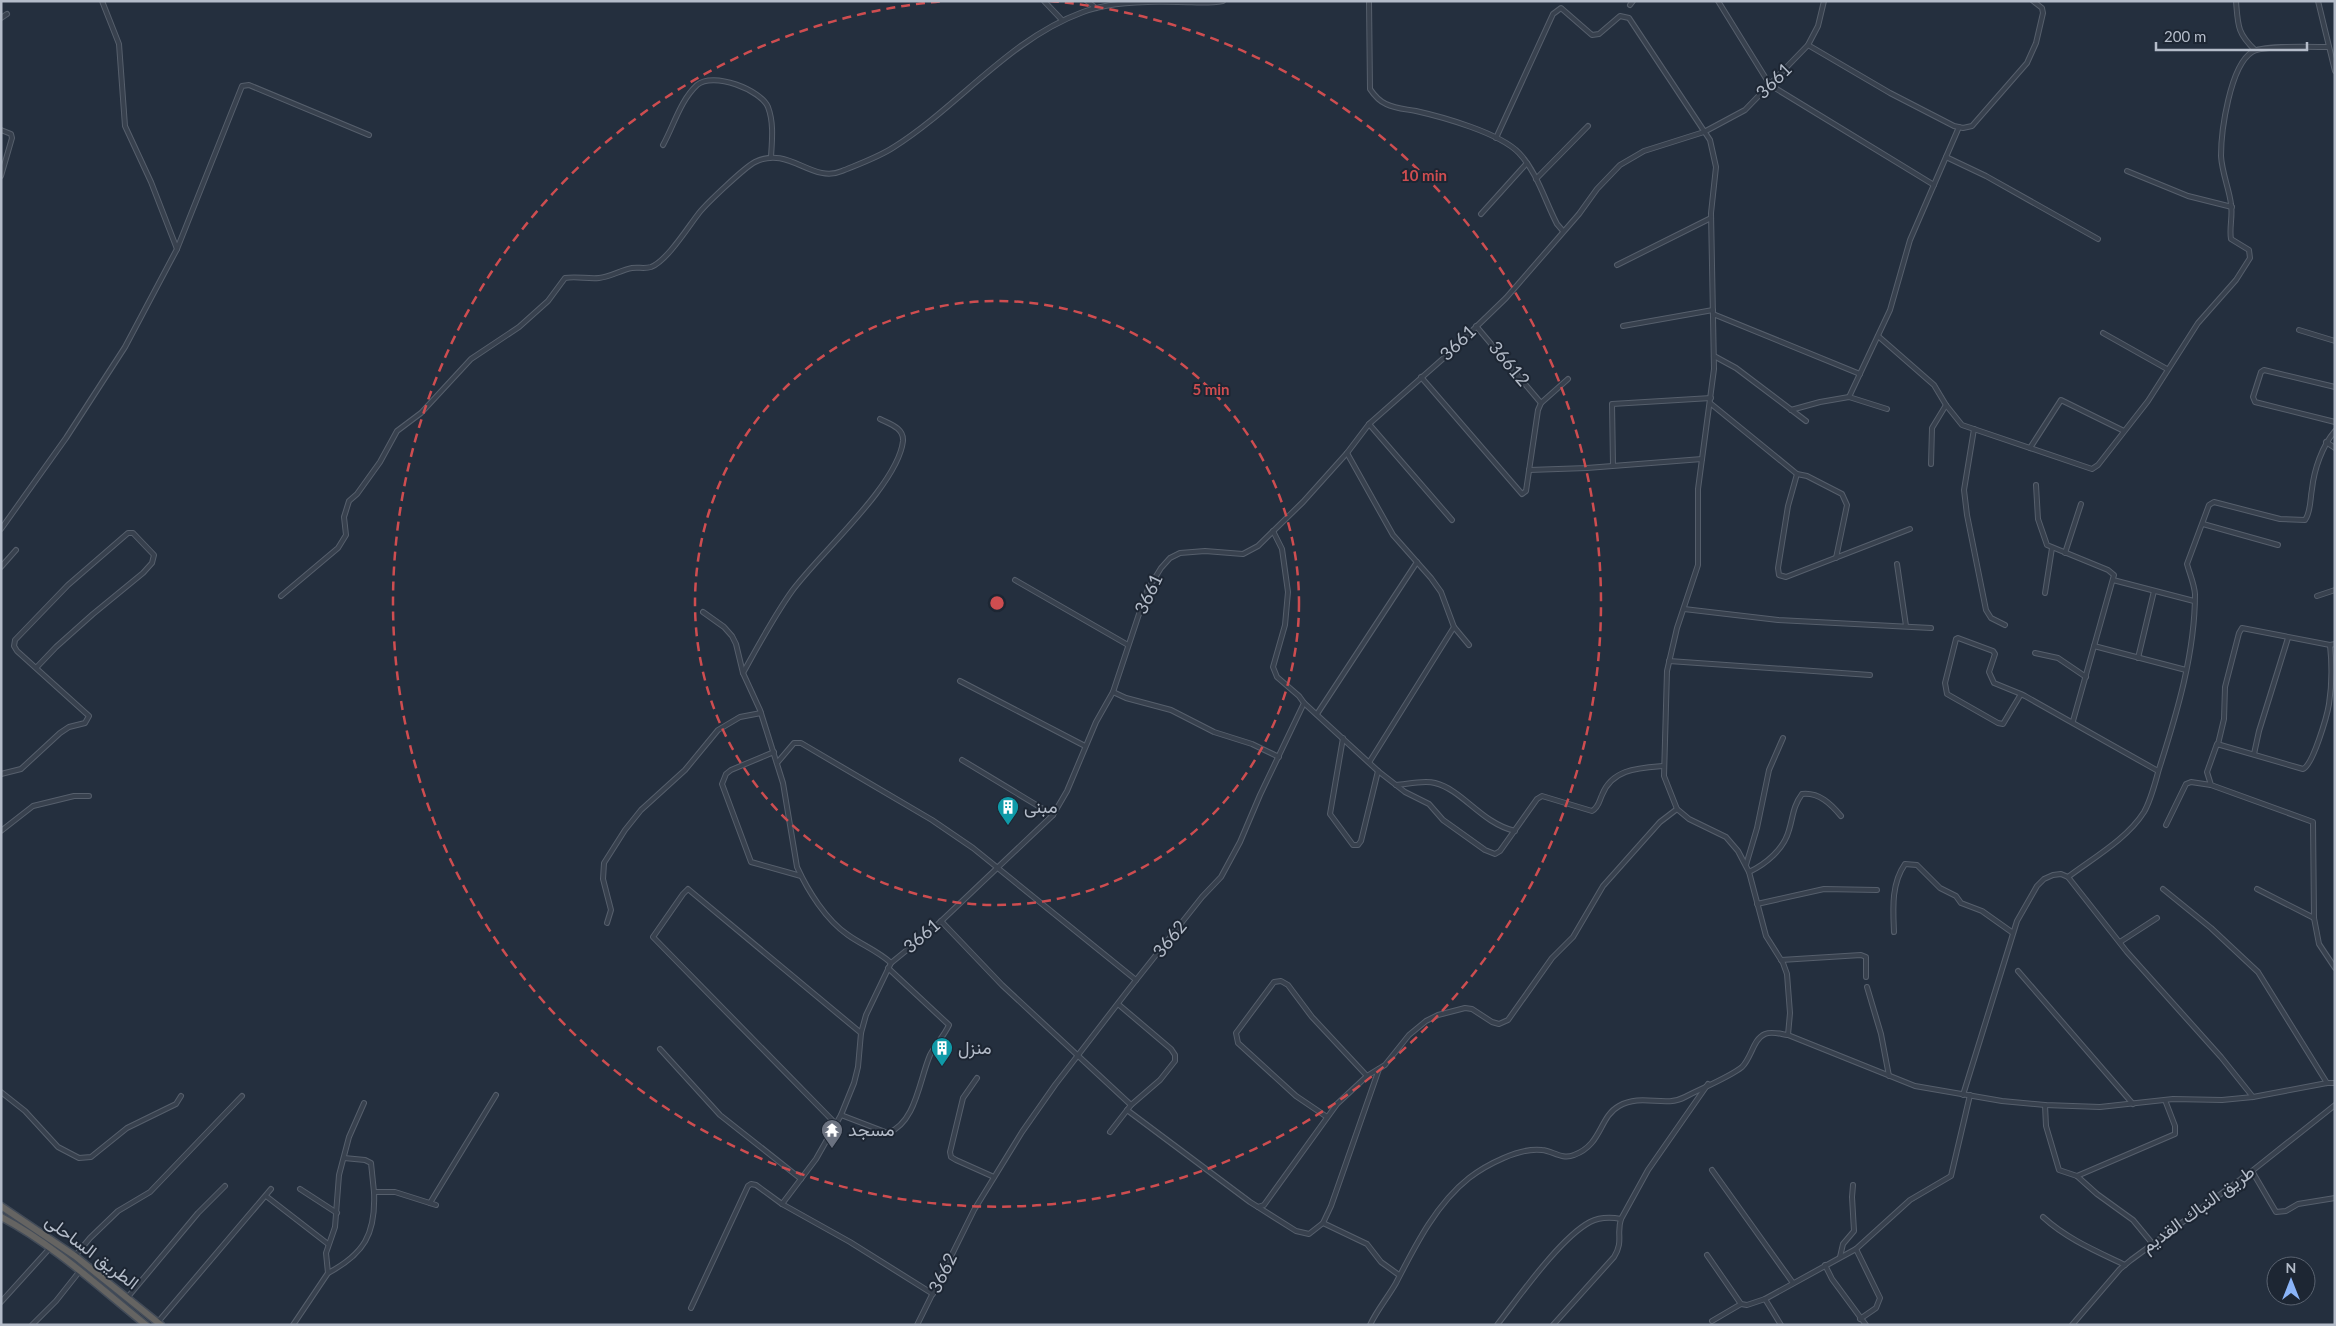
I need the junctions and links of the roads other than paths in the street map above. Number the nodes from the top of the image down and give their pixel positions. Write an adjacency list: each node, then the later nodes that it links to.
1 (102, 1): 39 (street)
2 (1044, 1): 14 (street)
3 (1087, 1): 11 (street)
4 (1223, 1): 11 (street)
5 (1369, 1): 25 (street)
6 (1718, 1): 19 (street)
7 (1824, 1): 15 (street, 3661)
8 (2033, 1): 21 (street)
9 (2236, 1): 17 (street)
10 (2318, 1): 16 (street)
11 (1096, 8): 14 (street)
12 (7, 14): 13 (street)
13 (1, 18)
14 (1062, 20): 27 (street)
15 (1808, 45): 19 (street, 3661); 21 (street)
16 (2328, 47): 17 (street); 18 (street)
17 (2255, 50): 34 (street)
18 (2335, 70)
19 (1770, 85): 23 (street, 3661); 33 (street)
20 (1588, 126): 32 (street)
21 (1959, 128): 28 (street)
22 (1, 130): 31 (street)
23 (1704, 132): 25 (street); 36 (street); 37 (street, 3661)
24 (368, 135): 39 (street)
25 (1496, 138): 29 (street)
26 (663, 145): 27 (street)
27 (771, 157): 96 (street)
28 (1946, 157): 33 (street); 38 (street)
29 (1527, 163): 32 (street); 35 (street)
30 (2127, 171): 34 (street)
31 (1, 176)
32 (1536, 179): 37 (street)
33 (1934, 185): 46 (street)
34 (2232, 207): 49 (street)
35 (1481, 214)
36 (1711, 218): 40 (street); 41 (street)
37 (1563, 231): 42 (street, 3661)
38 (2098, 240)
39 (177, 249): 80 (street)
40 (1616, 265)
41 (1713, 312): 43 (street); 48 (street); 50 (street)
42 (1476, 326): 51 (street, 3661); 56 (street, 36612)
43 (1623, 326)
44 (2299, 330): 47 (street)
45 (2103, 333): 49 (street)
46 (1878, 336): 50 (street); 57 (street)
47 (2335, 340)
48 (1714, 356): 55 (street); 59 (street)
49 (2168, 368): 65 (street)
50 (1860, 374): 54 (street)
51 (1421, 377): 63 (street, 3661); 74 (street)
52 (1568, 379): 56 (street)
53 (2335, 387): 62 (street)
54 (1849, 397): 58 (street); 59 (street)
55 (1710, 401): 71 (street); 73 (street); 75 (street)
56 (1542, 403): 74 (street)
57 (1946, 405): 64 (street); 72 (street)
58 (1887, 409)
59 (1791, 410): 61 (street)
60 (880, 420): 115 (street)
61 (1806, 421)
62 (2335, 422)
63 (1369, 424): 70 (street, 3661); 78 (street)
64 (1974, 429): 68 (street); 101 (street)
65 (2124, 431): 68 (street); 68 (street)
66 (2335, 431): 67 (street)
67 (2326, 442): 69 (street); 79 (street)
68 (2030, 448)
69 (2335, 448)
70 (1347, 453): 82 (street, 3661); 88 (street)
71 (1702, 459): 73 (street); 99 (street)
72 (1932, 464)
73 (1612, 465): 74 (street)
74 (1529, 470)
75 (1797, 474): 87 (street); 87 (street)
76 (2036, 486): 84 (street)
77 (2080, 504): 86 (street)
78 (1452, 520)
79 (2203, 524): 83 (street); 98 (street)
80 (1, 529)
81 (1910, 529): 87 (street)
82 (1273, 531): 106 (street, 3661); 121 (street)
83 (2278, 546)
84 (2052, 548): 86 (street); 95 (street)
85 (16, 550): 90 (street)
86 (2065, 553): 92 (street)
87 (1836, 558)
88 (1417, 562): 103 (street); 123 (street)
89 (1897, 564): 102 (street)
90 (1, 567)
91 (1015, 580): 106 (street)
92 (2113, 580): 94 (street); 109 (street)
93 (2335, 590): 97 (street)
94 (2154, 591): 98 (street); 111 (street)
95 (2044, 593)
96 (281, 596)
97 (2317, 596)
98 (2194, 601): 114 (street)
99 (1684, 610): 102 (street); 112 (street)
100 (703, 612): 115 (street)
101 (2004, 625)
102 (1906, 626): 104 (street)
103 (1454, 627): 107 (street); 133 (street)
104 (1932, 628)
105 (2288, 638): 108 (street); 127 (street); 130 (street)
106 (1128, 645): 119 (street, 3661)
107 (1469, 645)
108 (2333, 645): 130 (street)
109 (2094, 646): 111 (street); 117 (street)
110 (2035, 653): 117 (street)
111 (2138, 658): 114 (street)
112 (1669, 661): 116 (street); 135 (street)
113 (36, 668): 113 (street); 138 (street)
114 (2186, 670): 137 (street)
115 (743, 673): 122 (street)
116 (1870, 675)
117 (2086, 677): 124 (street)
118 (960, 681): 128 (street)
119 (1113, 692): 128 (street, 3661); 131 (street)
120 (2021, 694): 120 (street); 124 (street)
121 (1304, 704): 123 (street); 131 (street, 3662)
122 (761, 713): 129 (street); 160 (street)
123 (1316, 714): 125 (street)
124 (2073, 721): 137 (street)
125 (1343, 738): 133 (street); 136 (street)
126 (1783, 738): 148 (street)
127 (2218, 744): 130 (street); 140 (street)
128 (1085, 746): 143 (street, 3661)
129 (774, 752): 134 (street); 151 (street)
130 (2254, 754)
131 (1279, 757): 169 (street, 3662)
132 (962, 760): 143 (street)
133 (1370, 761): 136 (street)
134 (777, 763): 149 (street); 151 (street)
135 (1663, 766): 142 (street); 147 (street)
136 (1378, 771): 139 (street)
137 (2158, 771): 152 (street)
138 (1, 774)
139 (1396, 785): 147 (street); 147 (street)
140 (2212, 785): 145 (street); 158 (street)
141 (89, 796): 146 (street)
142 (1677, 809): 148 (street); 176 (street)
143 (1053, 815): 149 (street, 3661)
144 (1841, 816): 150 (street)
145 (2166, 825)
146 (1, 831)
147 (1514, 831)
148 (1746, 865): 150 (street)
149 (997, 868): 159 (street, 3661); 169 (street)
150 (1750, 872): 156 (street)
151 (801, 876): 165 (street)
152 (2068, 876): 162 (street); 163 (street)
153 (2163, 889): 180 (street)
154 (2257, 889): 158 (street)
155 (1877, 890): 156 (street)
156 (1757, 904): 164 (street)
157 (2156, 918): 163 (street)
158 (2314, 918): 166 (street)
159 (941, 921): 165 (street, 3661); 175 (street)
160 (607, 923)
161 (1894, 932): 162 (street)
162 (2013, 933): 185 (street)
163 (2120, 942): 189 (street)
164 (1781, 960): 168 (street); 173 (street)
165 (890, 965): 172 (street, 3661); 197 (street)
166 (2335, 968)
167 (2018, 971): 192 (street)
168 (1866, 977)
169 (1136, 980): 171 (street, 3662)
170 (1867, 987): 178 (street)
171 (1118, 1004): 175 (street, 3662); 193 (street)
172 (861, 1033): 197 (street, 3661); 199 (street)
173 (1788, 1035): 178 (street); 181 (street)
174 (660, 1049): 206 (street)
175 (1078, 1056): 193 (street); 204 (street, 3662)
176 (1379, 1069): 177 (street); 223 (street)
177 (1366, 1076): 198 (street); 198 (street)
178 (1889, 1076): 185 (street)
179 (977, 1078): 204 (street)
180 (2327, 1083): 182 (street); 189 (street)
181 (1708, 1084): 222 (street); 235 (street)
182 (2335, 1084)
183 (1, 1092): 187 (street)
184 (496, 1095): 214 (street)
185 (1963, 1095): 186 (street)
186 (1970, 1095): 195 (street); 227 (street)
187 (181, 1096)
188 (242, 1096): 229 (street)
189 (2253, 1097): 190 (street)
190 (2165, 1100): 192 (street); 205 (street)
191 (364, 1103): 201 (street)
192 (2133, 1104): 195 (street)
193 (1131, 1105): 196 (street)
194 (2335, 1105): 203 (street, طريق النباك القديم)
195 (2045, 1106): 205 (street)
196 (1127, 1110): 200 (street); 218 (street)
197 (841, 1115): 199 (street, 3661)
198 (1327, 1117): 218 (street)
199 (836, 1124): 206 (street, 3661)
200 (1110, 1132)
201 (344, 1158): 211 (street); 219 (street)
202 (1712, 1170): 236 (street)
203 (2252, 1171): 213 (street); 224 (street, طريق النباك القديم)
204 (994, 1176): 237 (street, 3662)
205 (2077, 1176): 224 (street)
206 (801, 1179): 215 (street, 3661)
207 (1853, 1185): 230 (street)
208 (225, 1186): 238 (street)
209 (271, 1189): 212 (street)
210 (300, 1189): 219 (street)
211 (374, 1192): 214 (street); 234 (street)
212 (266, 1196): 225 (street); 245 (street)
213 (2335, 1198)
214 (430, 1203): 216 (street)
215 (782, 1204): 237 (street); 242 (street)
216 (436, 1205)
217 (1, 1206): 229 (highway, الطريق الساحلى)
218 (1258, 1207): 223 (street)
219 (337, 1213): 225 (street)
220 (1, 1217): 226 (highway, الطريق الساحلى)
221 (2043, 1217): 232 (street)
222 (1621, 1219): 251 (street); 252 (street)
223 (1323, 1223): 235 (street)
224 (2152, 1243): 232 (street, طريق النباك القديم)
225 (328, 1244): 234 (street)
226 (49, 1249): 233 (highway, الطريق الساحلى); 240 (street)
227 (1856, 1249): 230 (street); 243 (street)
228 (1708, 1255): 241 (street)
229 (75, 1256): 238 (highway, الطريق الساحلى)
230 (1840, 1257): 231 (street)
231 (1825, 1265): 236 (street); 243 (street)
232 (2125, 1265): 255 (street, طريق النباك القديم)
233 (79, 1272): 246 (street); 247 (highway, الطريق الساحلى)
234 (328, 1273): 248 (street)
235 (1399, 1275): 250 (street)
236 (1793, 1283): 239 (street)
237 (932, 1294): 249 (street, 3662)
238 (127, 1298): 245 (highway, الطريق الساحلى)
239 (1765, 1299): 241 (street); 253 (street)
240 (1, 1302)
241 (1741, 1304): 244 (street)
242 (691, 1308)
243 (1860, 1319): 254 (street)
244 (1712, 1321)
245 (160, 1323)
246 (32, 1325)
247 (146, 1325)
248 (293, 1325)
249 (917, 1325)
250 (1370, 1325)
251 (1497, 1325)
252 (1553, 1325)
253 (1781, 1325)
254 (1866, 1325)
255 (2072, 1325)

